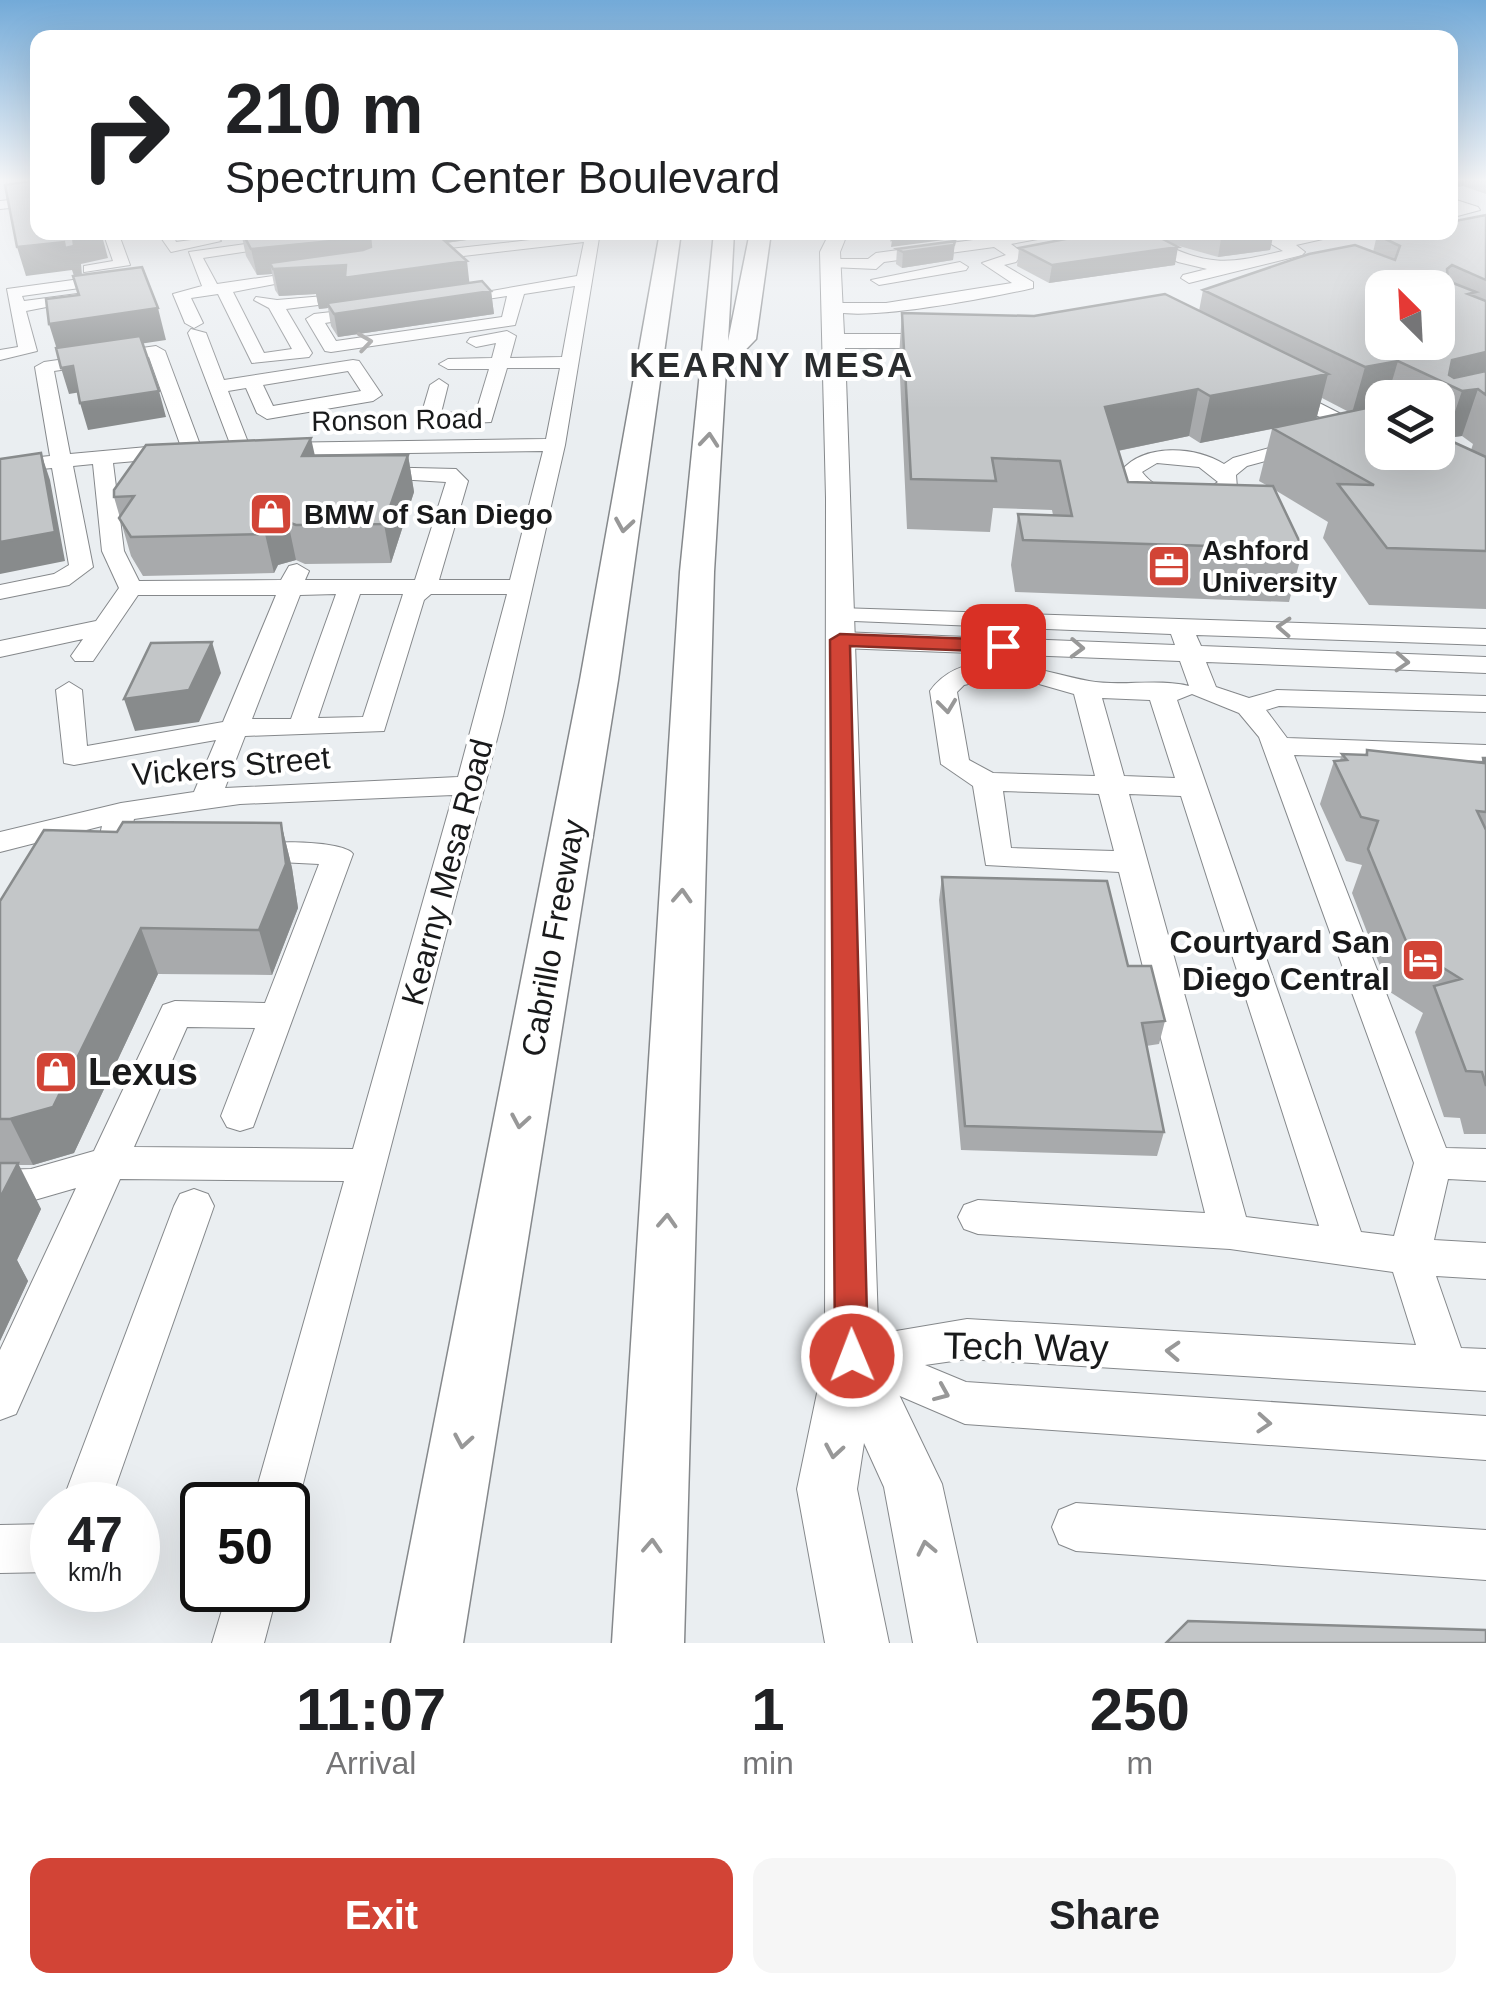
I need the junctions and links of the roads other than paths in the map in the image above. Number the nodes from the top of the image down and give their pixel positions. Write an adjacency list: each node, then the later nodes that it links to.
1 (119, 256): 21 (street)
2 (194, 256): 25 (street)
3 (235, 256): 24 (street)
4 (588, 256): 20 (street, Kearny Mesa Road)
5 (667, 256): 44 (highway, Cabrillo Freeway)
6 (722, 256): 42 (highway)
7 (756, 256): 42 (highway)
8 (836, 256): 14 (street)
9 (894, 256): 18 (street)
10 (992, 256): 15 (street)
11 (1013, 256): 15 (street)
12 (1176, 256): 17 (street)
13 (1282, 256): 17 (street)
14 (831, 257): 18 (street); 30 (main road)
15 (990, 263): 18 (street); 28 (street)
16 (644, 265): 44 (highway)
17 (1228, 269): 26 (street)
18 (878, 272): 32 (street)
19 (328, 274): 24 (street)
20 (585, 276): 23 (street); 39 (street, Kearny Mesa Road)
21 (0, 281)
22 (489, 282): 23 (street); 23 (street); 23 (street)
23 (521, 283): 29 (street, one-way to 23)
24 (252, 284): 25 (street); 29 (street)
25 (217, 289): 29 (street); 47 (street)
26 (1217, 292)
27 (12, 297): 27 (street); 33 (street)
28 (933, 300): 31 (street); 32 (street)
29 (275, 305)
30 (834, 308): 31 (street); 36 (main road)
31 (862, 308): 32 (street)
32 (886, 308)
33 (25, 335): 34 (street); 38 (street)
34 (0, 339)
35 (968, 340): 36 (main road)
36 (836, 341): 72 (main road)
37 (434, 349): 40 (street)
38 (0, 355)
39 (570, 362): 40 (street); 55 (street, Kearny Mesa Road)
40 (499, 363): 41 (street); 49 (street)
41 (448, 364)
42 (715, 366): 124 (highway, one-way to 42)
43 (304, 373): 45 (street); 48 (street); 48 (street)
44 (648, 380): 123 (highway, Cabrillo Freeway, one-way to 123)
45 (252, 381): 47 (street); 48 (street)
46 (439, 385): 49 (street)
47 (217, 387): 57 (street)
48 (320, 404)
49 (467, 418): 54 (street)
50 (1365, 419): 52 (street)
51 (1365, 430): 52 (street)
52 (1360, 431): 53 (street); 56 (street)
53 (1365, 434)
54 (460, 446): 55 (street, Ronson Road); 61 (street, Ronson Road)
55 (555, 446): 65 (street, Kearny Mesa Road)
56 (1266, 453): 59 (street); 63 (street)
57 (215, 457): 58 (street); 60 (street); 61 (street)
58 (62, 458): 60 (street); 62 (street); 69 (street)
59 (1188, 458): 63 (street); 63 (street)
60 (104, 464): 66 (street)
61 (346, 466): 68 (street)
62 (0, 467)
63 (1225, 474)
64 (295, 574): 66 (street); 67 (street); 85 (street)
65 (520, 587): 68 (street); 89 (street, Kearny Mesa Road)
66 (131, 588): 71 (street)
67 (350, 588): 68 (street); 84 (street)
68 (425, 588): 84 (street)
69 (0, 592)
70 (1180, 624): 72 (street); 73 (street, one-way to 70); 75 (street)
71 (104, 627): 74 (street); 76 (street)
72 (840, 628): 75 (street, one-way to 75); 111 (main road)
73 (1486, 637)
74 (0, 648)
75 (1191, 652): 77 (street, one-way to 77); 81 (street)
76 (84, 656)
77 (1486, 665)
78 (1086, 689): 80 (street); 88 (street, one-way to 88); 90 (street)
79 (69, 690): 85 (street)
80 (1161, 692): 81 (street); 91 (street)
81 (1204, 692): 83 (street)
82 (1486, 704): 83 (street)
83 (1249, 706): 86 (street)
84 (302, 726): 85 (street)
85 (237, 728): 92 (street)
86 (1276, 746): 87 (street); 100 (street)
87 (1486, 753)
88 (987, 782): 90 (street); 97 (street)
89 (471, 785): 92 (street, Vickers Street); 102 (street, Kearny Mesa Road)
90 (1111, 785): 91 (street); 97 (street)
91 (1192, 787): 108 (street)
92 (206, 800): 93 (street, Vickers Street)
93 (120, 812): 94 (street, Vickers Street); 95 (street)
94 (0, 842)
95 (167, 852)
96 (224, 853): 98 (street)
97 (1132, 862): 107 (street)
98 (277, 1016): 99 (street); 101 (street)
99 (240, 1116)
100 (1434, 1162): 103 (street); 109 (street)
101 (105, 1163): 102 (street); 104 (street); 113 (street)
102 (368, 1165): 116 (street, Kearny Mesa Road)
103 (1486, 1165)
104 (0, 1186)
105 (194, 1206): 115 (street)
106 (978, 1217): 107 (street)
107 (1230, 1232): 108 (street)
108 (1345, 1245): 109 (street)
109 (1409, 1256): 110 (street); 112 (street)
110 (1486, 1260)
111 (852, 1356): 112 (street, Tech Way, one-way to 111); 114 (street, Tech Way, one-way to 114); 125 (main road, one-way to 125); 126 (main road, one-way to 111)
112 (1466, 1368)
113 (0, 1399)
114 (1486, 1438)
115 (93, 1482)
116 (282, 1482)
117 (1076, 1527): 120 (street)
118 (30, 1548): 119 (street)
119 (0, 1549)
120 (1486, 1555)
121 (247, 1612): 122 (street)
122 (238, 1643)
123 (426, 1643)
124 (648, 1643)
125 (856, 1643)
126 (945, 1643)

